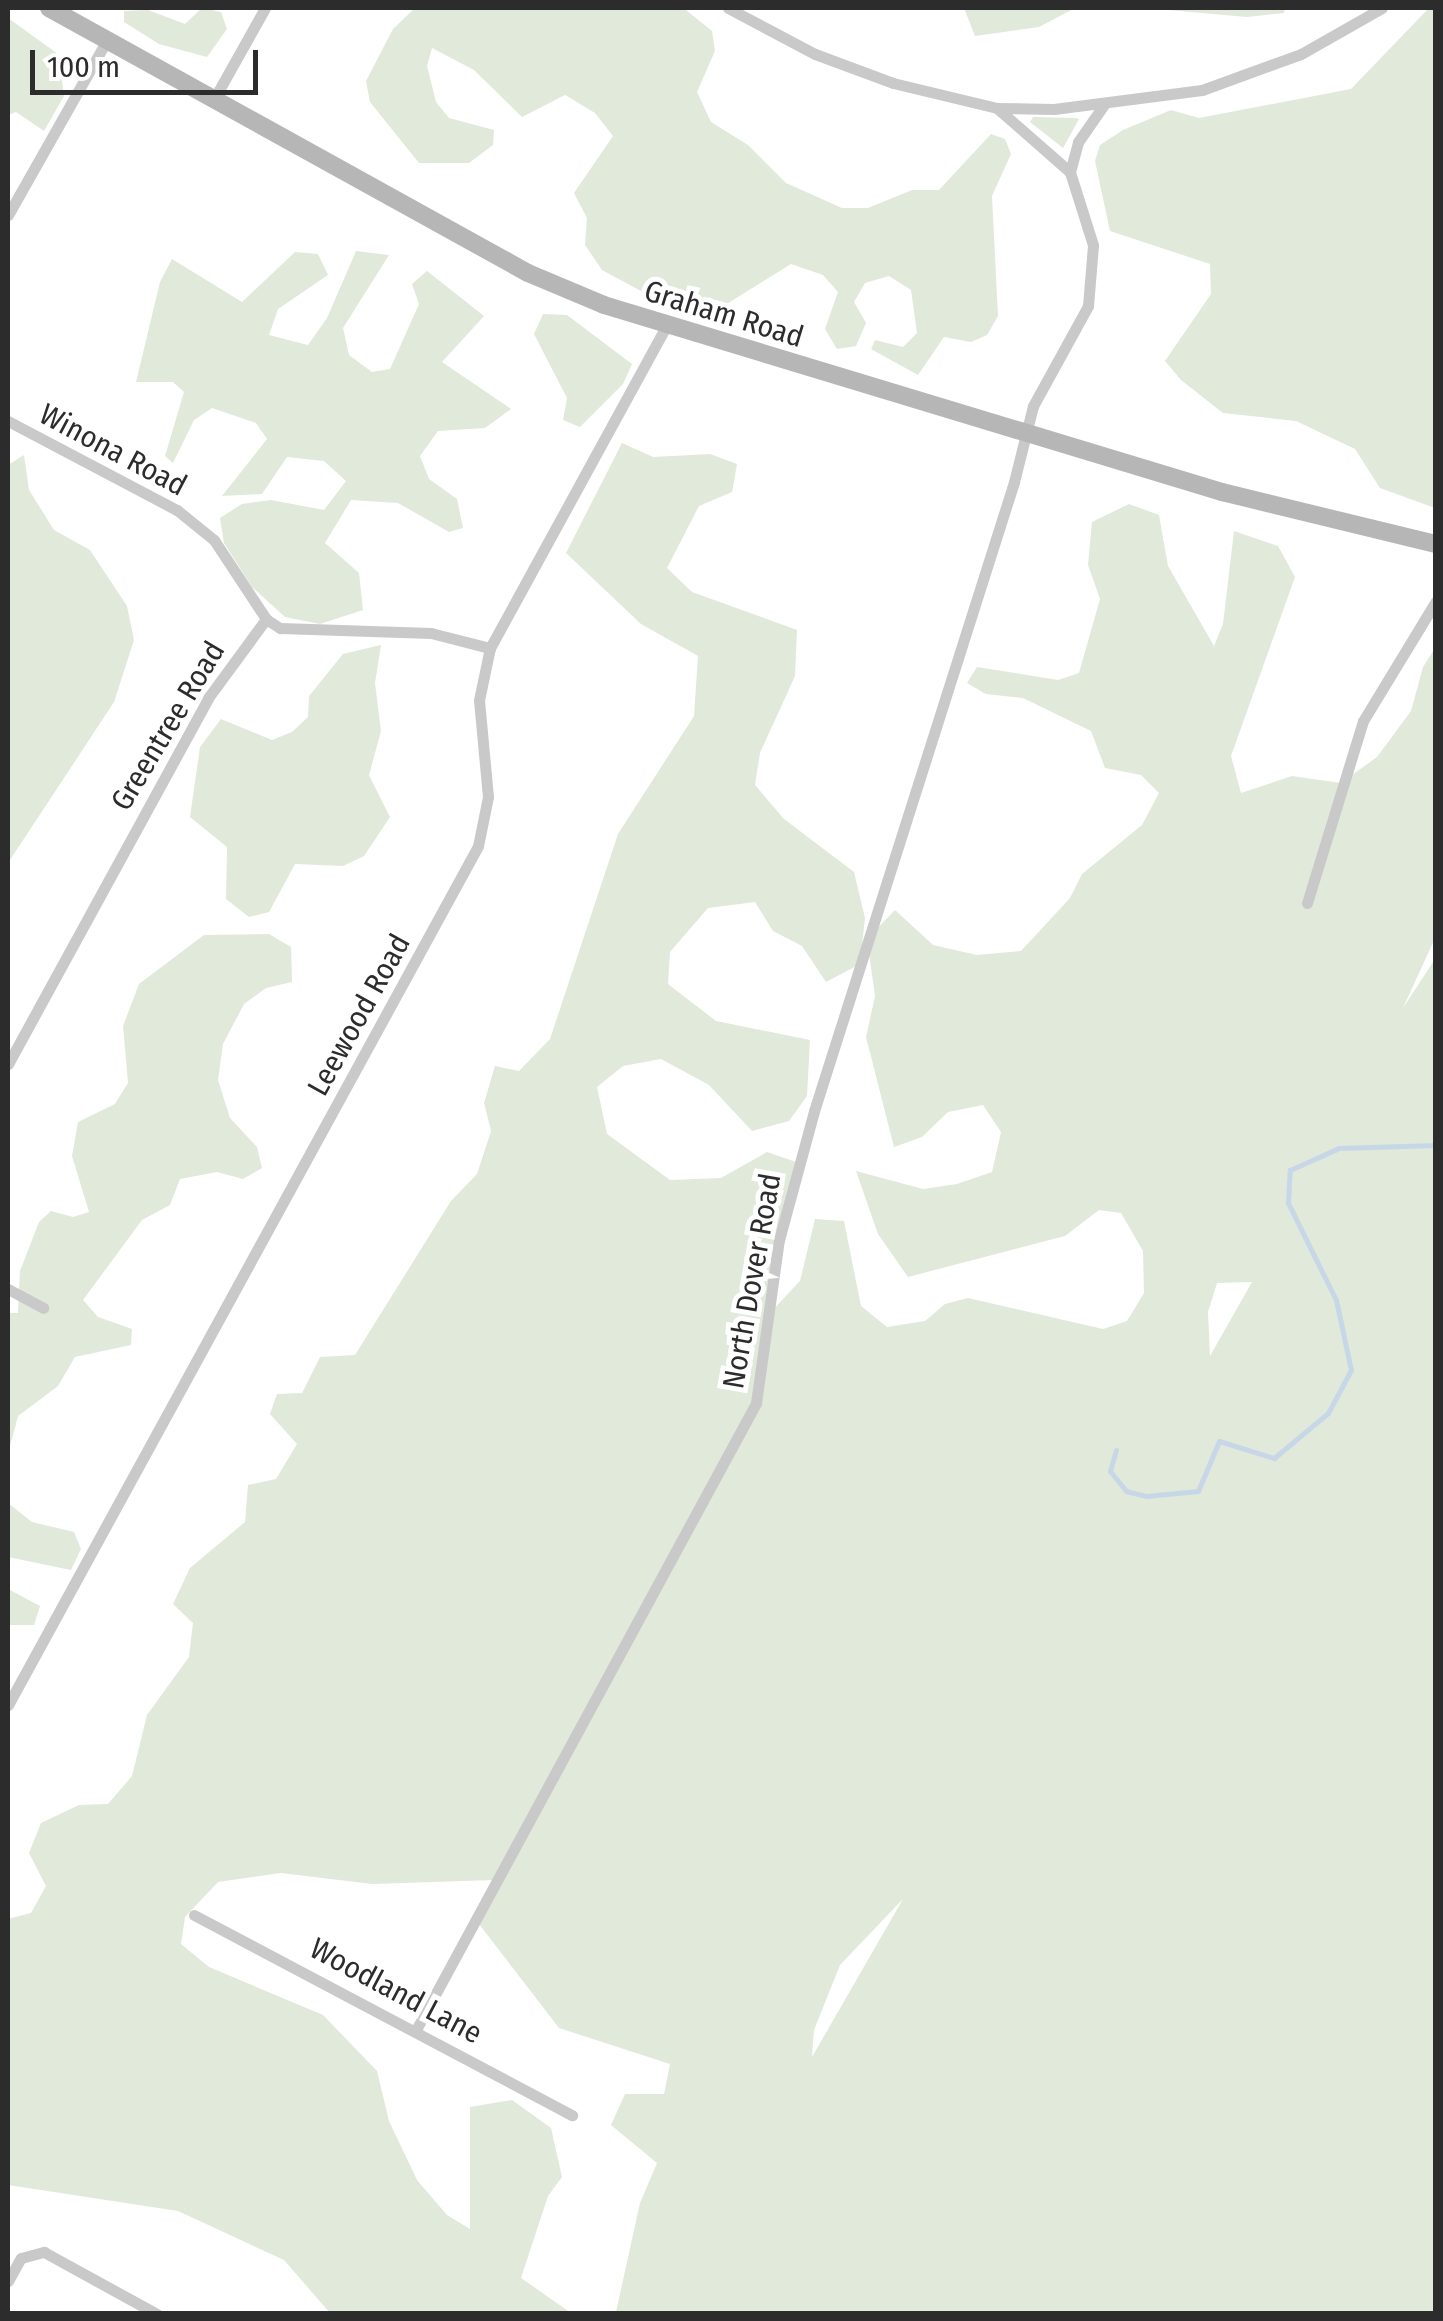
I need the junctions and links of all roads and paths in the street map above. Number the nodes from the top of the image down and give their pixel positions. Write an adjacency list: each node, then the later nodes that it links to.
1 (49, 8): 5 (main road, Graham Road)
2 (265, 8): 6 (street)
3 (728, 8): 8 (street)
4 (1382, 8): 7 (street)
5 (106, 42): 6 (main road, Graham Road); 10 (street)
6 (214, 100): 11 (main road, Graham Road)
7 (1103, 106): 8 (street); 9 (street)
8 (997, 108): 9 (street)
9 (1070, 172): 13 (street, North Dover Road)
10 (9, 210)
11 (667, 325): 13 (main road, Graham Road); 17 (street, Leewood Road)
12 (8, 421): 16 (street, Winona Road)
13 (1026, 432): 14 (main road, Graham Road); 24 (street, North Dover Road)
14 (1436, 544)
15 (1436, 601): 18 (street)
16 (266, 619): 17 (street); 19 (street, Greentree Road)
17 (490, 648): 22 (street, Leewood Road)
18 (1307, 903)
19 (8, 1064)
20 (8, 1289): 21 (street)
21 (44, 1308)
22 (8, 1705)
23 (194, 1915): 24 (street, Woodland Lane)
24 (417, 2028): 25 (street, Woodland Lane)
25 (572, 2115)
26 (8, 2281): 27 (street)
27 (157, 2314)

